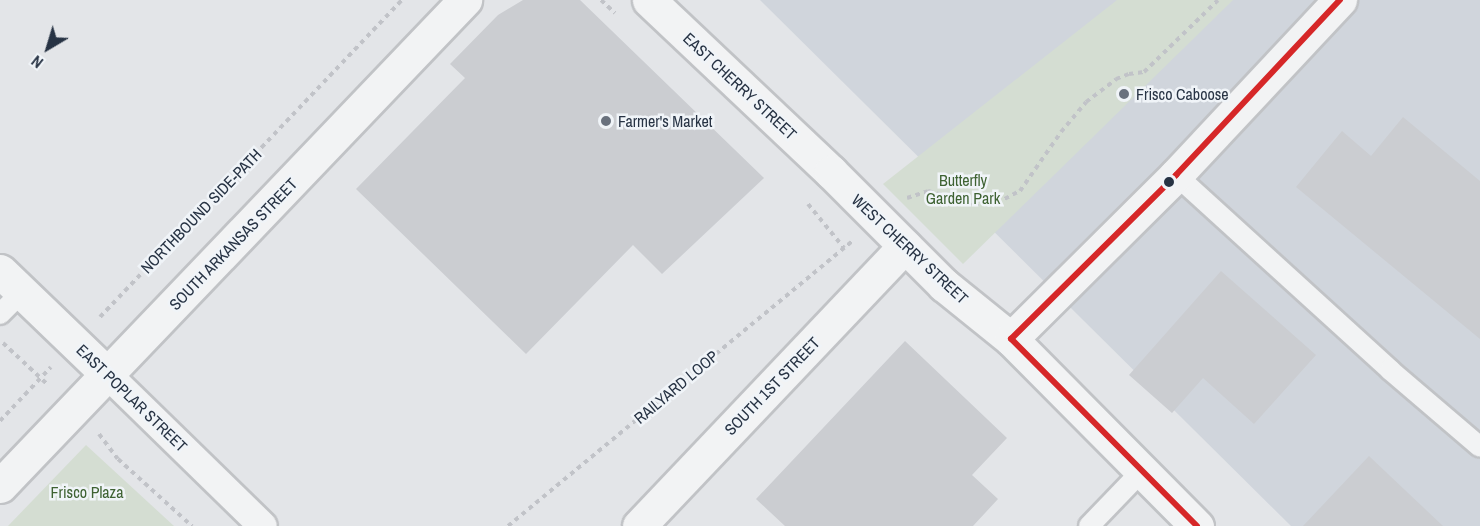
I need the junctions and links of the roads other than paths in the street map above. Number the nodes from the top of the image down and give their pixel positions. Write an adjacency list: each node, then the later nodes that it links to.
1 (465, 0): 9 (street, SOUTH ARKANSAS STREET)
2 (649, 0): 4 (street, EAST CHERRY STREET)
3 (1340, 0): 5 (street)
4 (831, 172): 6 (street, WEST CHERRY STREET)
5 (1176, 175): 8 (street); 10 (lane)
6 (904, 246): 8 (street, WEST CHERRY STREET); 14 (street, SOUTH 1ST STREET)
7 (7, 292): 9 (street, EAST POPLAR STREET)
8 (1011, 339): 11 (street, WEST CHERRY STREET)
9 (108, 375): 12 (street, SOUTH ARKANSAS STREET); 13 (street, EAST POPLAR STREET)
10 (1480, 447)
11 (1142, 471): 15 (lane); 16 (street, WEST CHERRY STREET)
12 (0, 486)
13 (263, 526)
14 (639, 526)
15 (1089, 526)
16 (1197, 526)

